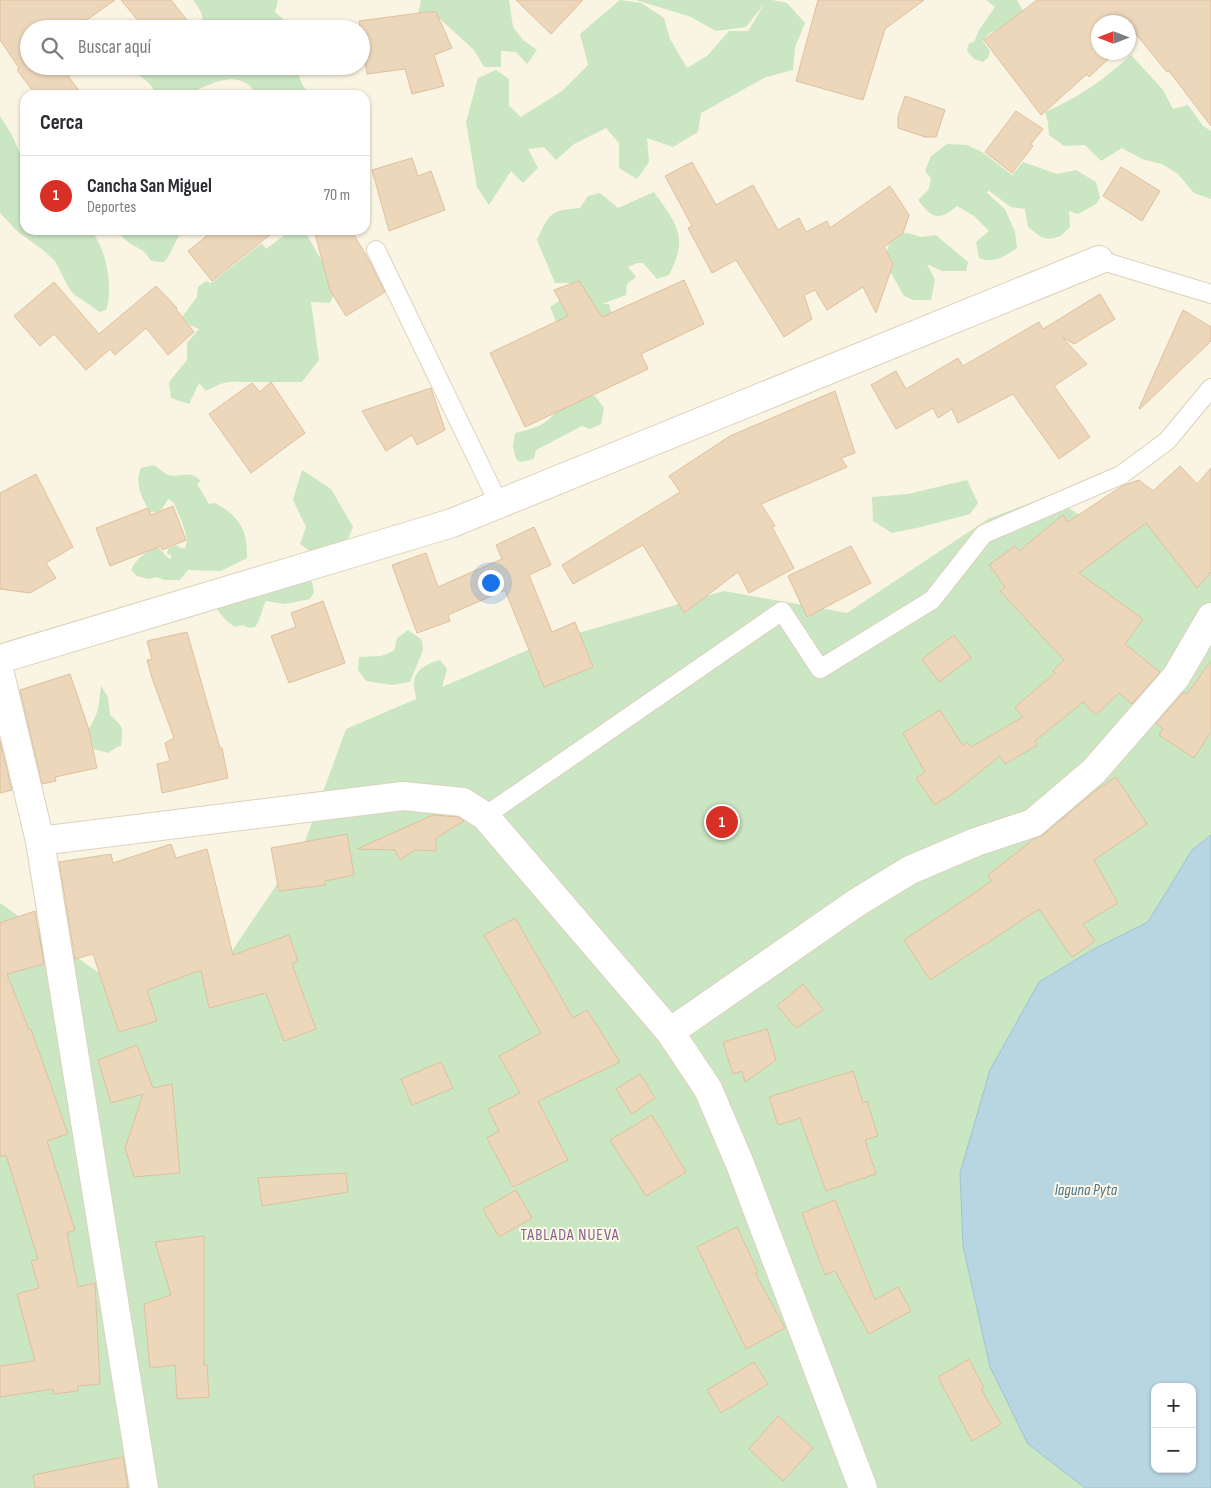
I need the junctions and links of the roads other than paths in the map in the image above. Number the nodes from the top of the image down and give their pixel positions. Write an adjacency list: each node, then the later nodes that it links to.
1 (376, 250): 5 (lane)
2 (1099, 260): 3 (lane); 5 (street)
3 (1211, 294)
4 (1211, 388): 9 (lane)
5 (500, 504): 7 (street)
6 (1211, 617): 11 (street)
7 (0, 659)
8 (0, 674): 10 (street)
9 (485, 816): 10 (street); 11 (street)
10 (40, 841): 12 (street)
11 (670, 1032): 13 (street)
12 (144, 1488)
13 (863, 1488)

